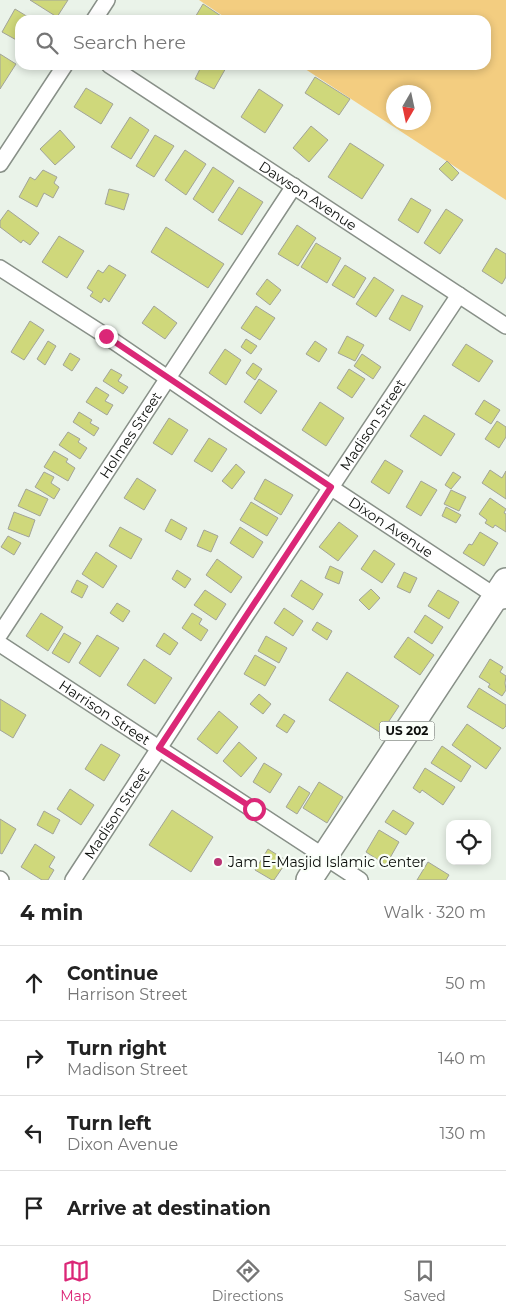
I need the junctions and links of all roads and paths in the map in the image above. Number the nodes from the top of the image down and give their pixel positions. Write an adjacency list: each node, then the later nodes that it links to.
1 (107, 0): 2 (street)
2 (97, 15)
3 (62, 70): 5 (street)
4 (117, 70): 6 (street, Dawson Avenue)
5 (0, 164)
6 (294, 186): 8 (street, Dawson Avenue); 10 (street, Holmes Street)
7 (0, 268): 10 (street, Dixon Avenue)
8 (458, 295): 9 (street, Dawson Avenue); 11 (street, Madison Street)
9 (506, 326)
10 (168, 379): 11 (street, Dixon Avenue); 13 (street, Holmes Street)
11 (331, 487): 12 (street, Dixon Avenue); 15 (street, Madison Street)
12 (503, 593): 16 (main road, US 202)
13 (0, 634)
14 (0, 644): 15 (street, Harrison Street)
15 (159, 748): 16 (street, Harrison Street); 17 (street, Madison Street)
16 (324, 856): 18 (main road, US 202); 19 (street, Harrison Street)
17 (73, 880)
18 (309, 880)
19 (360, 880)

